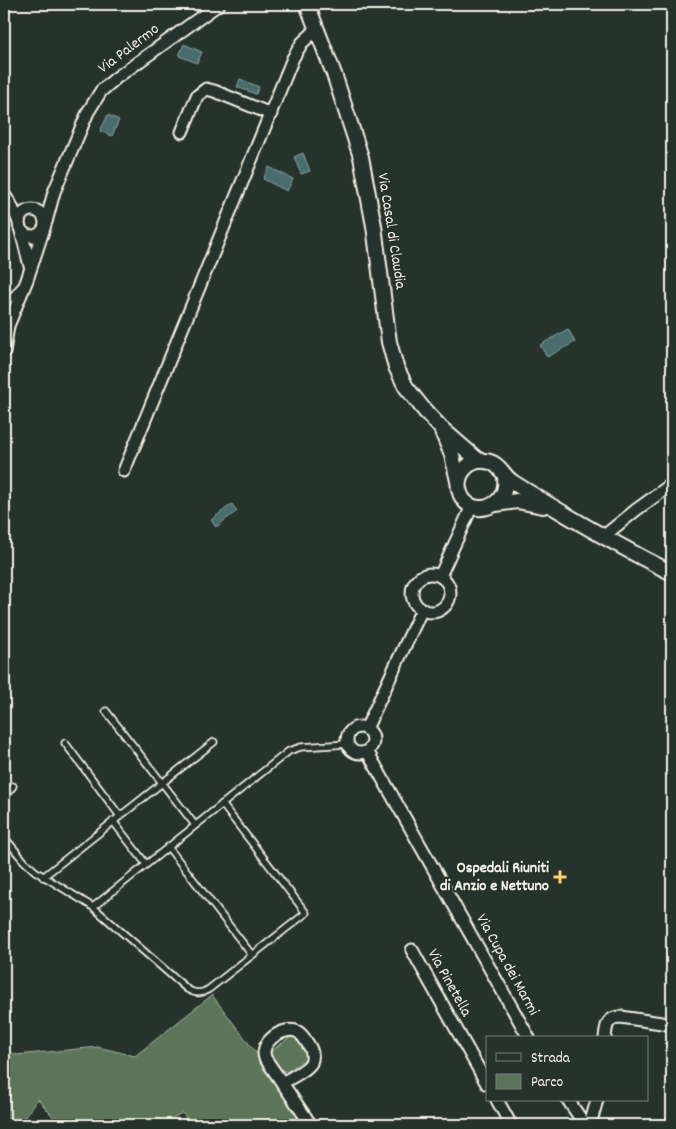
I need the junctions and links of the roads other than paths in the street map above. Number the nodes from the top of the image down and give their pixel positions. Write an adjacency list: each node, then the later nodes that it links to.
1 (219, 4): 7 (street, Via Palermo)
2 (297, 4): 4 (street, Via Casal di Claudia)
3 (307, 4): 4 (street, Via Casal di Claudia)
4 (317, 30): 5 (street); 17 (street, Via Casal di Claudia)
5 (270, 114): 6 (street); 19 (street)
6 (182, 132)
7 (54, 192): 9 (street, Via Palermo); 10 (street, Via Palermo)
8 (7, 199): 9 (street); 11 (street)
9 (30, 210): 10 (street); 11 (street)
10 (44, 226): 11 (street); 12 (street, Via Palermo)
11 (20, 227): 12 (street)
12 (30, 266): 13 (street, Via Palermo)
13 (26, 280): 14 (lane); 15 (street, Via Palermo)
14 (4, 306)
15 (6, 328): 16 (street, Via Palermo)
16 (4, 352)
17 (441, 428): 18 (street, Via Casal di Claudia); 21 (street, Via Casal di Claudia)
18 (479, 461): 20 (street, Via Casal di Claudia); 21 (street)
19 (124, 471)
20 (505, 478): 23 (street); 25 (street, Via Casal di Claudia)
21 (458, 482): 24 (street, Via Casal di Claudia)
22 (672, 484): 26 (street)
23 (496, 504): 24 (street, Via Casal di Claudia); 25 (street, Via Casal di Claudia)
24 (472, 506): 28 (street)
25 (553, 508): 26 (street, Via Casal di Claudia)
26 (604, 536): 27 (street, Via Casal di Claudia)
27 (672, 573)
28 (440, 576): 29 (street); 29 (street)
29 (422, 609): 31 (street)
30 (106, 711): 36 (lane)
31 (366, 729): 34 (street); 35 (street)
32 (214, 742): 36 (lane)
33 (65, 743): 40 (lane)
34 (347, 744): 35 (street); 39 (lane)
35 (367, 751): 51 (street, Via Cupa dei Marmi)
36 (162, 783): 40 (lane); 42 (lane)
37 (13, 786): 38 (lane)
38 (4, 798)
39 (222, 804): 42 (lane); 49 (lane)
40 (120, 816): 41 (lane)
41 (113, 821): 45 (lane); 46 (lane)
42 (195, 825): 44 (lane)
43 (4, 837): 46 (lane)
44 (168, 847): 45 (lane); 49 (lane)
45 (146, 864): 47 (lane)
46 (43, 877): 47 (lane)
47 (93, 907): 49 (lane)
48 (412, 950): 53 (street, Via Pinetella)
49 (252, 955)
50 (668, 1024): 52 (street)
51 (528, 1036)
52 (605, 1036)
53 (486, 1082)
54 (282, 1083): 54 (street); 58 (street)
55 (498, 1102): 59 (street)
56 (569, 1102): 60 (street)
57 (596, 1102): 61 (street)
58 (311, 1125)
59 (511, 1125)
60 (584, 1125)
61 (590, 1125)

